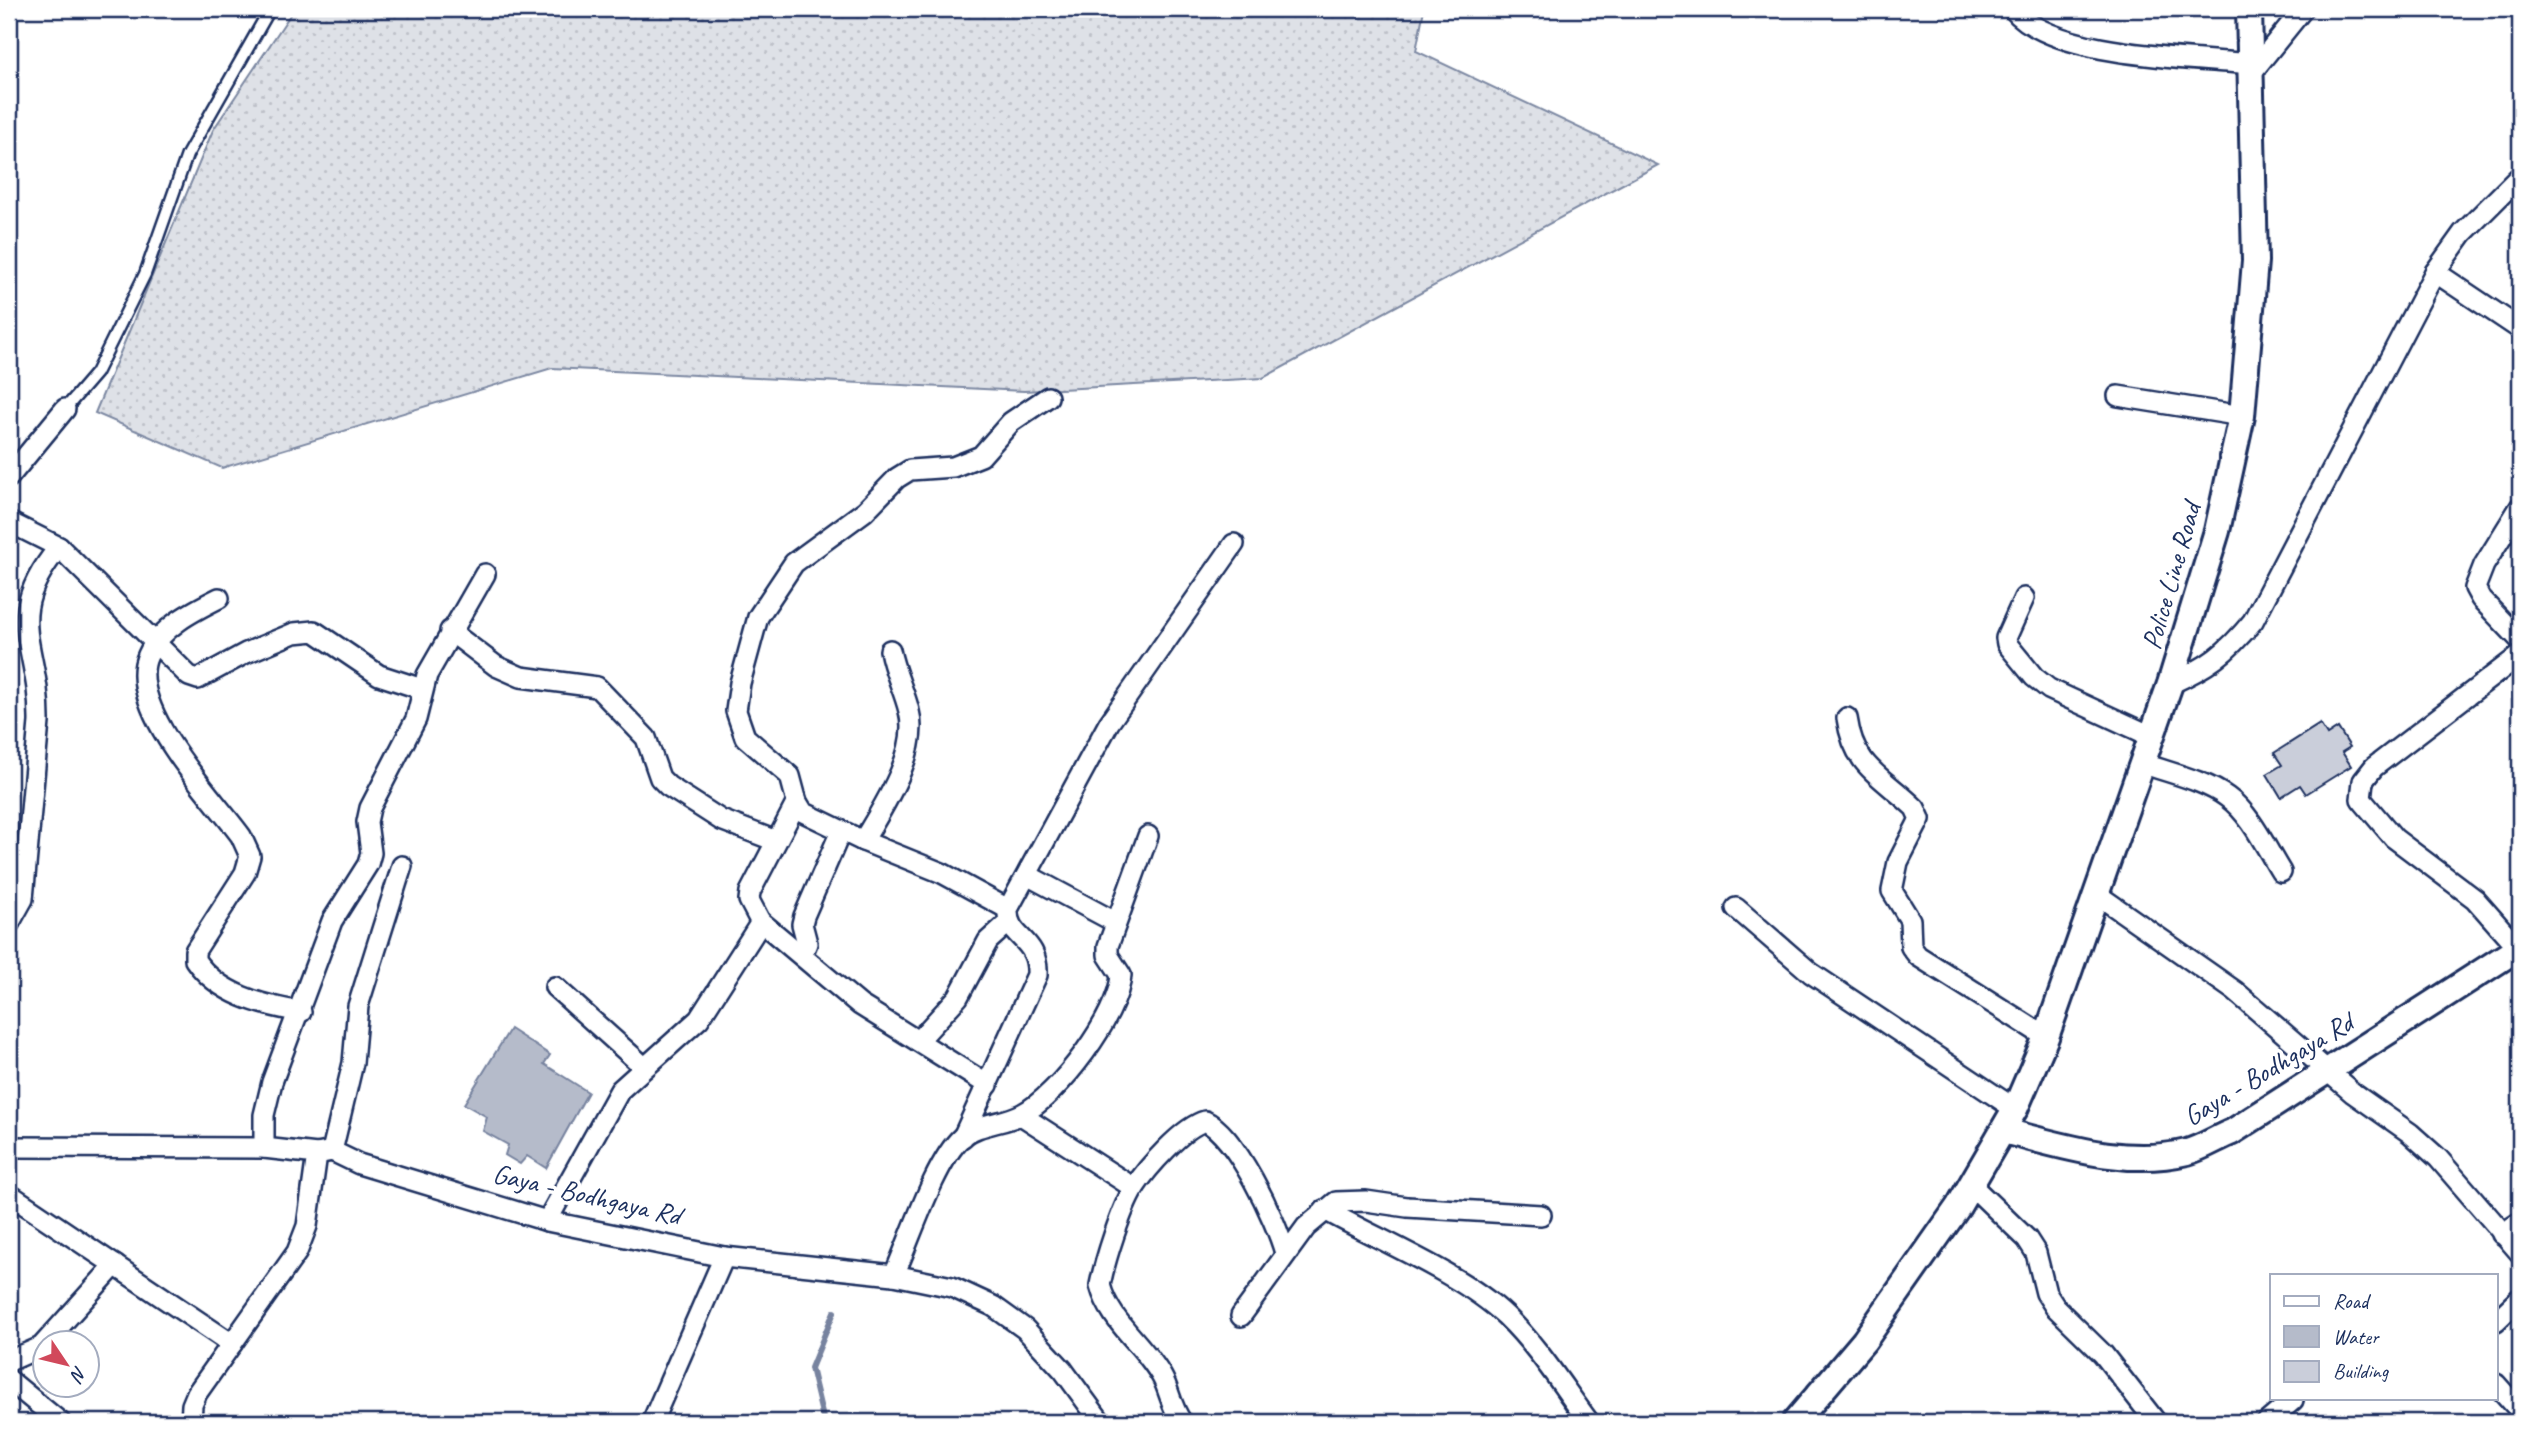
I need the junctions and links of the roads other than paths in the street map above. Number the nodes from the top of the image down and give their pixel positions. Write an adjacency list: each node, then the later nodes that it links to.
1 (270, 9): 11 (lane)
2 (2013, 9): 5 (street)
3 (2249, 9): 5 (street, Police Line Road)
4 (2303, 9): 5 (street)
5 (2251, 68): 12 (street, Police Line Road)
6 (2520, 176): 7 (street)
7 (2435, 272): 8 (street); 26 (street)
8 (2520, 329)
9 (2118, 396): 12 (street)
10 (1048, 397): 31 (street)
11 (65, 409): 13 (street)
12 (2242, 416): 26 (street, Police Line Road)
13 (9, 477)
14 (2520, 507): 22 (street)
15 (9, 522): 17 (street)
16 (1234, 544): 38 (street)
17 (59, 547): 23 (street); 44 (street)
18 (485, 574): 21 (street)
19 (219, 598): 23 (street)
20 (2024, 598): 29 (street)
21 (450, 631): 27 (street); 34 (street)
22 (2520, 640)
23 (156, 643): 27 (street); 48 (street)
24 (890, 650): 35 (street)
25 (2520, 655): 45 (street)
26 (2170, 684): 29 (street, Police Line Road)
27 (422, 688): 48 (street)
28 (1847, 718): 49 (street)
29 (2151, 736): 30 (street, Police Line Road)
30 (2142, 763): 37 (street); 39 (street, Police Line Road)
31 (797, 802): 32 (street); 34 (street)
32 (841, 831): 35 (street); 46 (street)
33 (1148, 836): 43 (street)
34 (776, 841): 42 (street)
35 (863, 841): 41 (street)
36 (402, 866): 60 (street)
37 (2281, 872)
38 (1027, 875): 41 (street); 43 (street)
39 (2095, 892): 49 (street, Police Line Road); 52 (street)
40 (1736, 908): 54 (street)
41 (1009, 915): 50 (street); 53 (street)
42 (760, 921): 46 (street); 51 (street)
43 (1115, 922): 55 (street)
44 (9, 924)
45 (2519, 948): 52 (street, Gaya - Bodhgaya Rd)
46 (802, 955): 50 (street)
47 (555, 987): 51 (street)
48 (301, 1012): 59 (street)
49 (2046, 1037): 54 (street, Police Line Road)
50 (918, 1041): 53 (street)
51 (643, 1066): 66 (street)
52 (2325, 1071): 56 (street, Gaya - Bodhgaya Rd); 68 (street)
53 (988, 1085): 57 (street)
54 (2015, 1109): 56 (street, Police Line Road)
55 (1021, 1115): 57 (street); 62 (street)
56 (2004, 1131): 61 (street)
57 (963, 1136): 73 (street)
58 (9, 1147): 59 (street, Gaya - Bodhgaya Rd)
59 (264, 1148): 60 (street, Gaya - Bodhgaya Rd)
60 (325, 1153): 66 (street, Gaya - Bodhgaya Rd); 77 (street)
61 (1971, 1185): 89 (street); 90 (street)
62 (1134, 1188): 70 (street); 88 (street)
63 (9, 1194): 72 (street)
64 (1325, 1210): 65 (street); 70 (street); 83 (street)
65 (1541, 1215)
66 (547, 1220): 71 (street, Gaya - Bodhgaya Rd)
67 (2520, 1222): 68 (street)
68 (2502, 1234): 69 (street)
69 (2520, 1252)
70 (1286, 1253): 75 (street)
71 (724, 1256): 73 (street, Gaya - Bodhgaya Rd); 86 (street)
72 (115, 1265): 77 (street); 78 (street)
73 (894, 1275): 87 (street, Gaya - Bodhgaya Rd)
74 (2520, 1298): 76 (street)
75 (1241, 1316)
76 (2498, 1319)
77 (232, 1344): 85 (street)
78 (9, 1361)
79 (9, 1380): 84 (street)
80 (2498, 1386): 82 (street)
81 (2292, 1400): 91 (street)
82 (2520, 1411)
83 (1583, 1420)
84 (60, 1422)
85 (191, 1422)
86 (652, 1422)
87 (1101, 1422)
88 (1182, 1422)
89 (1796, 1422)
90 (2156, 1422)
91 (2267, 1422)

